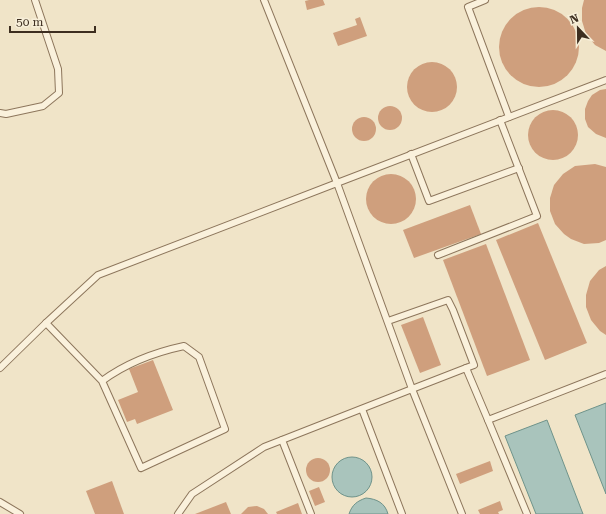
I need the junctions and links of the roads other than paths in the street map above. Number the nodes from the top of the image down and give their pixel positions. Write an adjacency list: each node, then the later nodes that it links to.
1 (35, 0): 5 (lane)
2 (264, 0): 10 (lane)
3 (485, 0): 6 (lane)
4 (606, 80): 6 (lane)
5 (0, 113)
6 (509, 117): 7 (lane)
7 (500, 120): 8 (lane); 9 (lane)
8 (411, 154): 9 (lane); 10 (lane)
9 (519, 168): 11 (lane)
10 (337, 182): 12 (lane); 13 (lane)
11 (438, 255)
12 (388, 321): 15 (lane); 18 (lane)
13 (46, 323): 14 (lane); 17 (lane)
14 (0, 368)
15 (466, 368): 18 (lane); 20 (lane)
16 (606, 374): 20 (lane)
17 (102, 381): 17 (lane)
18 (412, 389): 19 (lane); 27 (lane)
19 (362, 410): 21 (lane); 26 (lane)
20 (488, 420): 28 (lane)
21 (282, 440): 24 (lane); 25 (lane)
22 (0, 502): 23 (lane)
23 (20, 514)
24 (178, 514)
25 (311, 514)
26 (402, 514)
27 (462, 514)
28 (527, 514)

